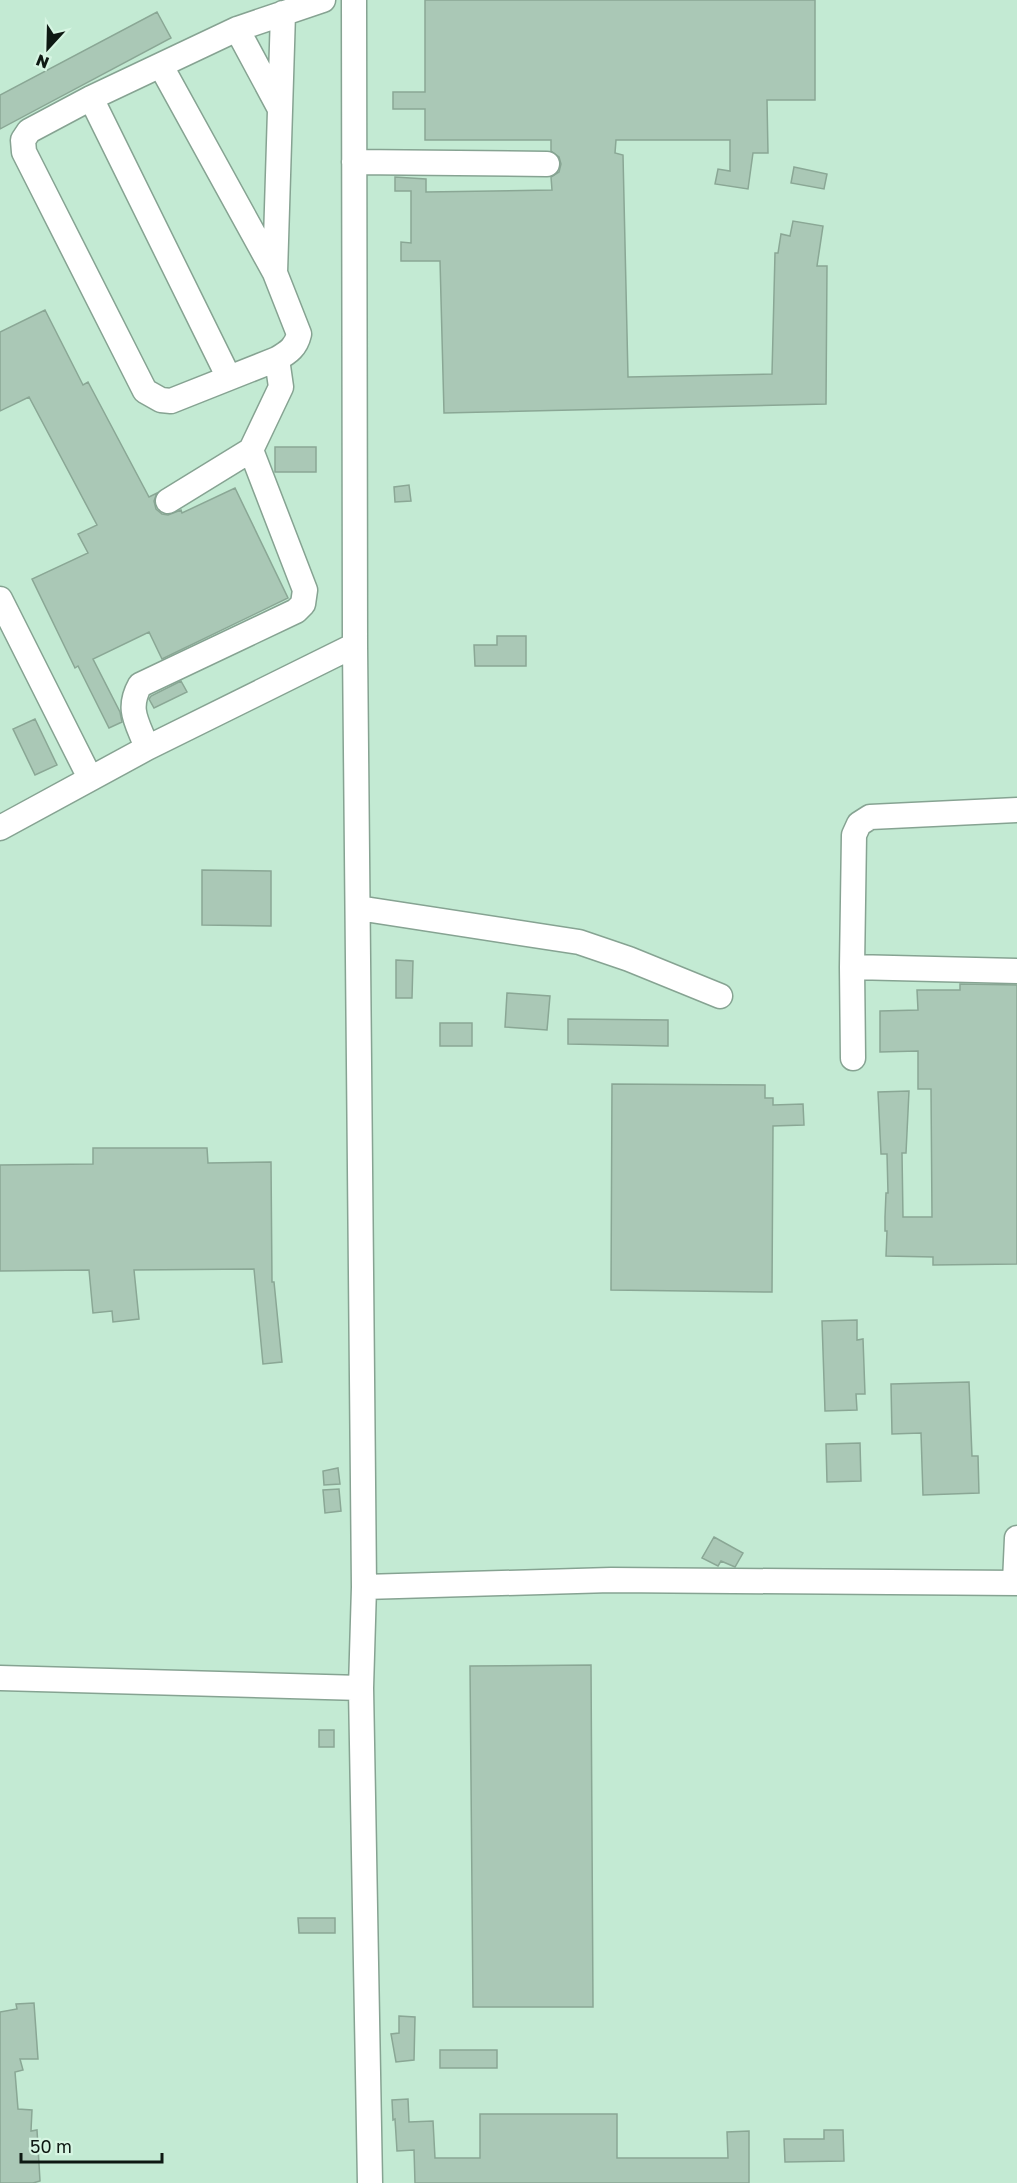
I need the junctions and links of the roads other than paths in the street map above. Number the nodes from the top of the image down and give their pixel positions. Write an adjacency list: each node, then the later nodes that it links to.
1 (323, 0): 3 (street)
2 (354, 0): 8 (street)
3 (284, 13): 4 (street); 7 (street)
4 (237, 29): 5 (street); 7 (street)
5 (161, 66): 6 (street); 10 (street)
6 (91, 98): 12 (street); 12 (street)
7 (280, 110): 10 (street)
8 (354, 162): 9 (street); 16 (street)
9 (547, 164)
10 (276, 273): 11 (street)
11 (278, 359): 12 (street); 13 (street)
12 (229, 378)
13 (251, 450): 14 (street); 17 (street)
14 (168, 501)
15 (0, 599): 18 (street)
16 (355, 645): 17 (street); 21 (street)
17 (147, 748): 18 (street)
18 (90, 778): 20 (street)
19 (1017, 810): 22 (street)
20 (0, 828)
21 (358, 908): 24 (street); 28 (street)
22 (852, 967): 23 (street); 25 (street)
23 (1017, 970)
24 (720, 996)
25 (854, 1058)
26 (1017, 1538): 27 (street)
27 (1016, 1582): 28 (street)
28 (364, 1587): 30 (street)
29 (0, 1678): 30 (street)
30 (361, 1688): 31 (street)
31 (370, 2183)

